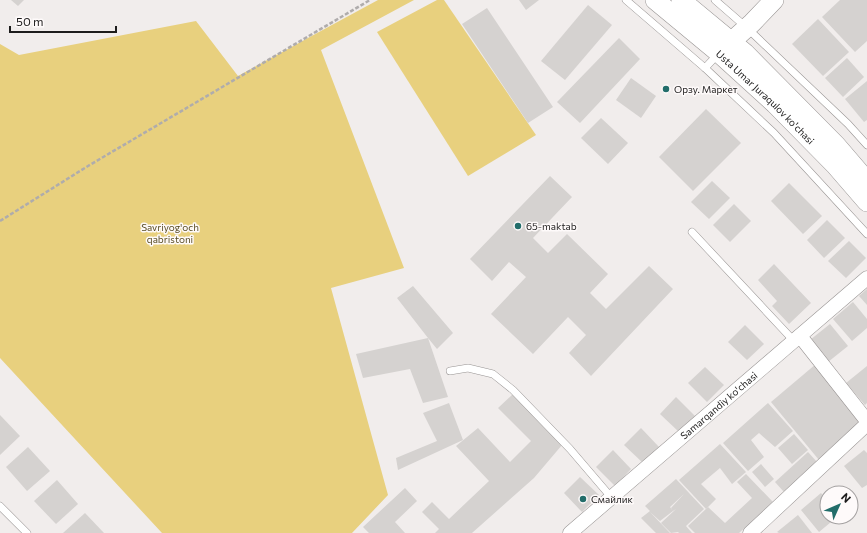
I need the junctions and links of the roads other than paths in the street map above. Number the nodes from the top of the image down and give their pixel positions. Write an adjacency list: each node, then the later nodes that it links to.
1 (626, 0): 8 (lane)
2 (655, 0): 7 (main road, Usta Umar Juraqulov ko'chasi)
3 (681, 0): 7 (main road, Usta Umar Juraqulov ko'chasi)
4 (715, 0): 6 (lane)
5 (774, 0): 6 (main road)
6 (746, 27): 7 (main road); 9 (lane)
7 (725, 47): 8 (lane); 10 (main road, Usta Umar Juraqulov ko'chasi); 11 (main road, Usta Umar Juraqulov ko'chasi)
8 (705, 68): 13 (lane)
9 (867, 145)
10 (867, 181)
11 (867, 202)
12 (692, 232): 15 (lane)
13 (867, 234)
14 (867, 278): 15 (street, Samarqandiy ko'chasi)
15 (797, 338): 17 (street); 18 (street, Samarqandiy ko'chasi)
16 (450, 371): 18 (lane)
17 (867, 423): 22 (street)
18 (611, 497): 21 (street, Samarqandiy ko'chasi)
19 (0, 506): 20 (lane)
20 (27, 533)
21 (570, 533)
22 (750, 533)

